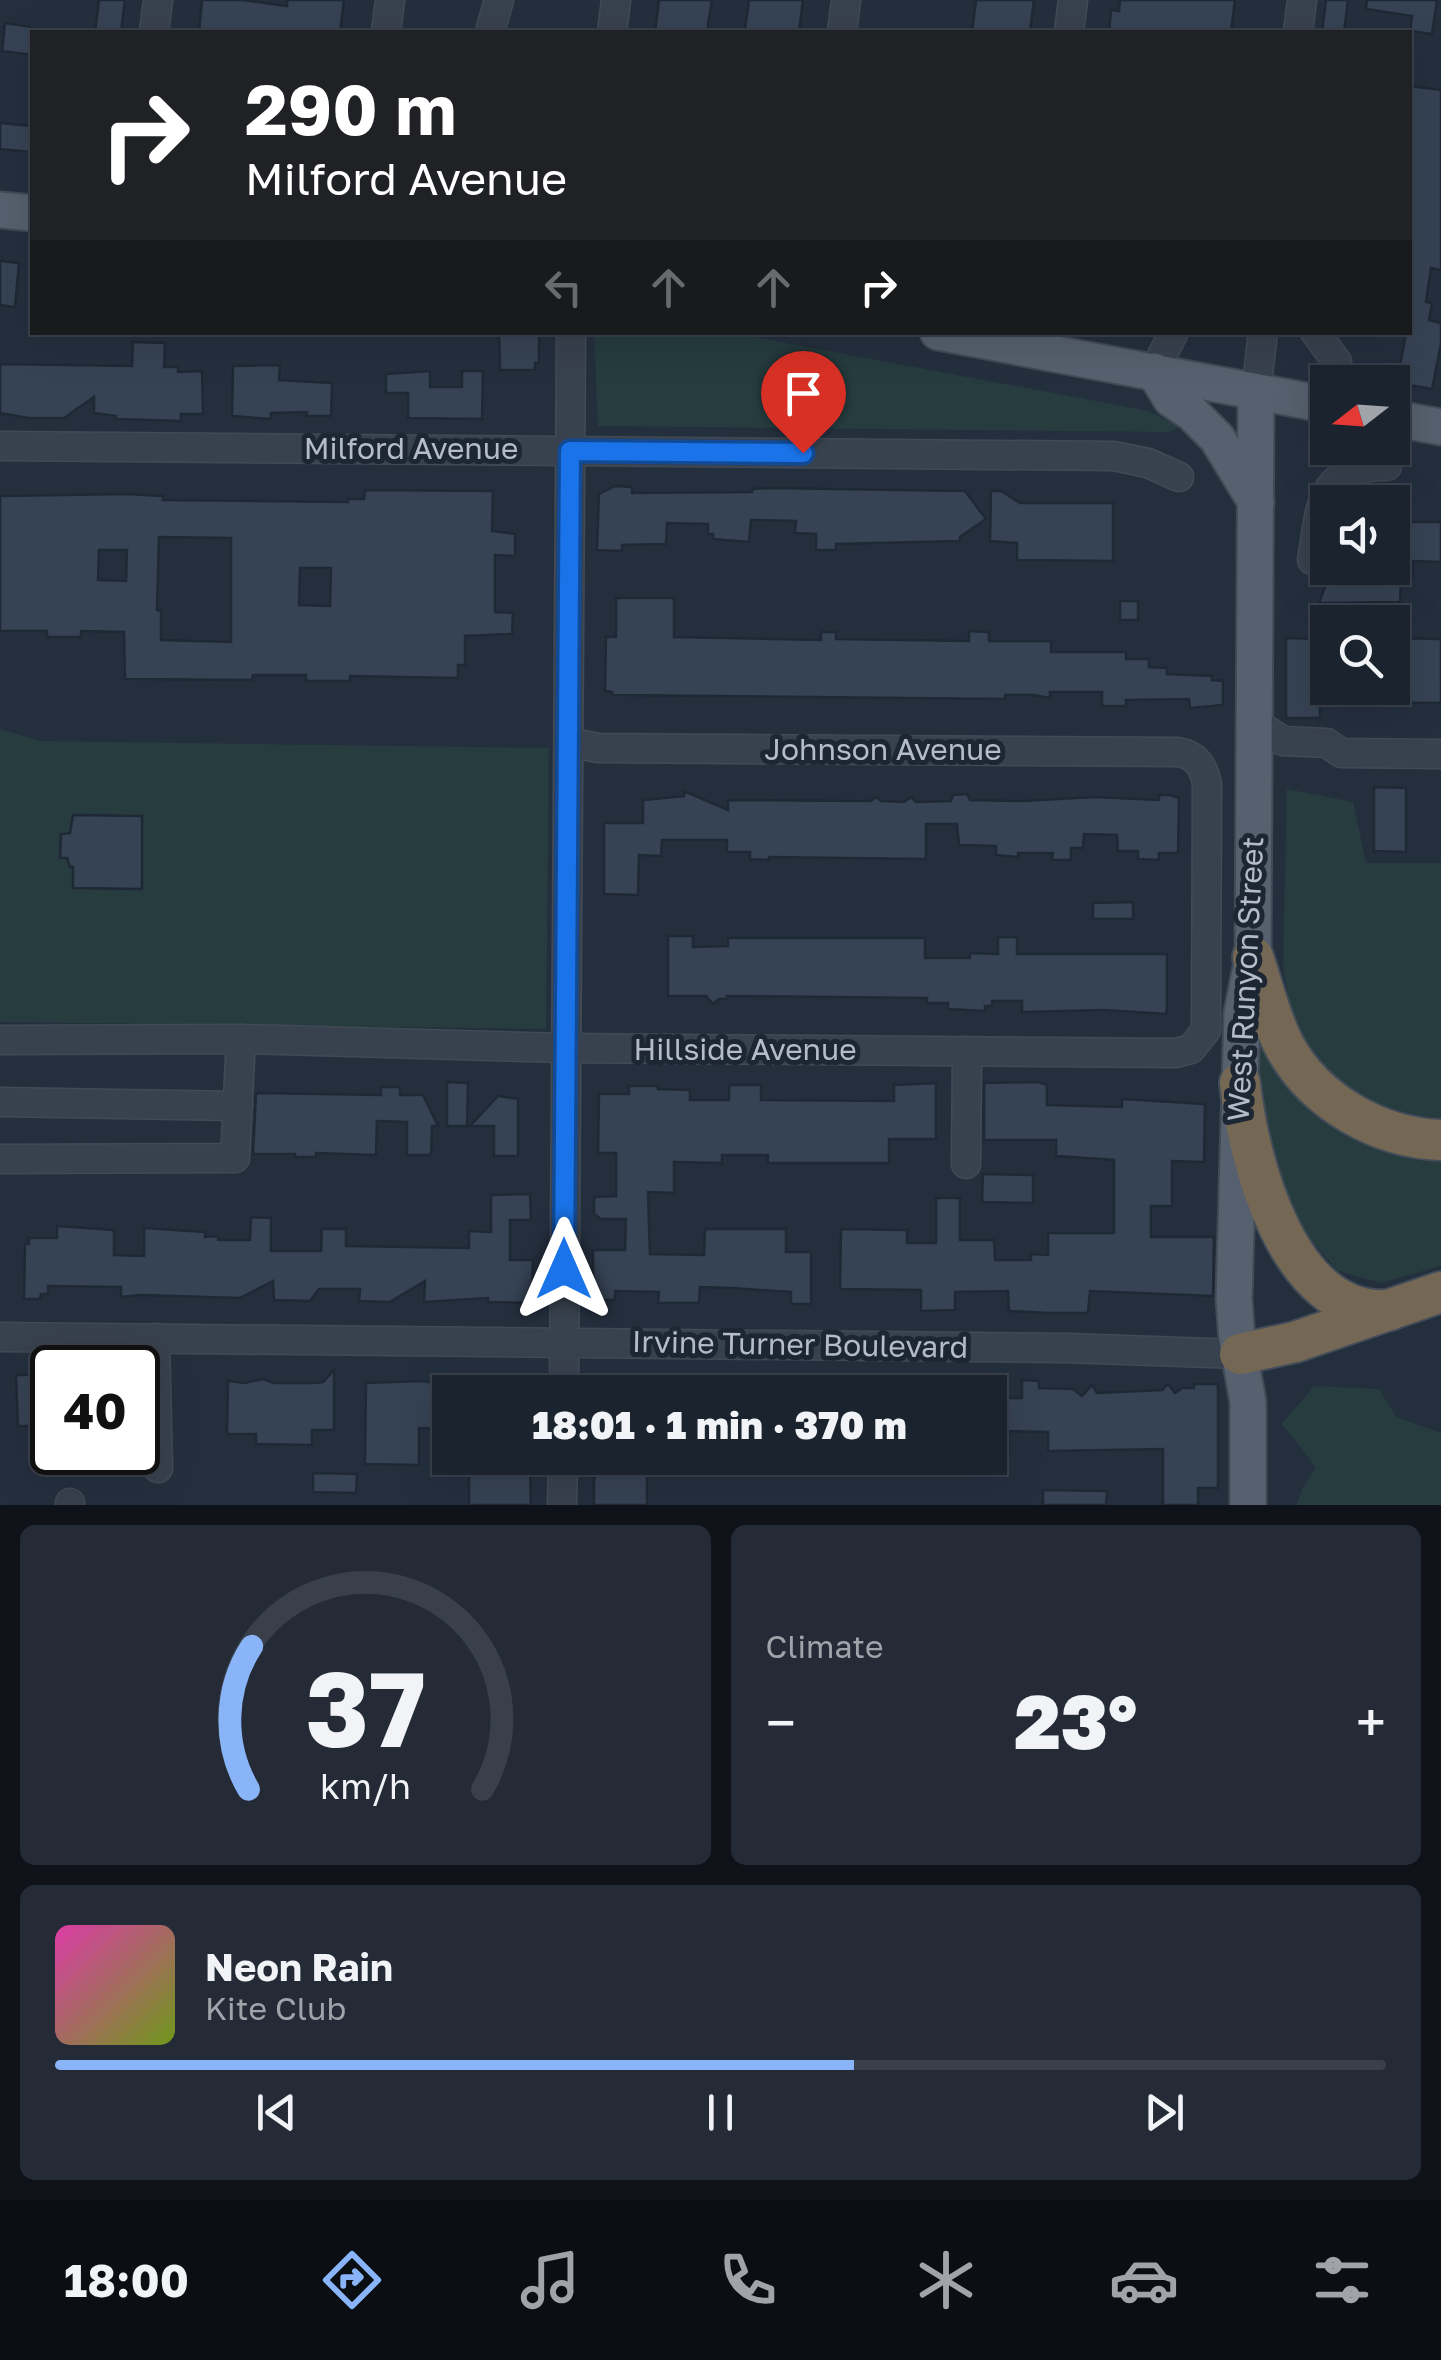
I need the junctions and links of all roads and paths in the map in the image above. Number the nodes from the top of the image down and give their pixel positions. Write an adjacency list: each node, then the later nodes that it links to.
1 (158, 0): 8 (street)
2 (390, 0): 9 (street)
3 (500, 0): 10 (street)
4 (616, 0): 11 (street)
5 (846, 0): 12 (street)
6 (1073, 0): 13 (street)
7 (1302, 0): 14 (street)
8 (154, 30)
9 (386, 30)
10 (491, 30)
11 (612, 30)
12 (842, 30)
13 (1069, 30)
14 (1298, 30)
15 (0, 210): 16 (main road)
16 (30, 213)
17 (572, 335): 30 (street)
18 (972, 335): 22 (main road)
19 (1173, 335): 24 (street)
20 (1263, 335): 25 (street)
21 (1318, 335): 23 (street)
22 (1029, 340): 24 (main road)
23 (1337, 365)
24 (1154, 372): 25 (main road); 34 (main road)
25 (1256, 393): 26 (main road); 34 (main road, West Runyon Street)
26 (1310, 402)
27 (1410, 421): 28 (main road)
28 (1441, 427)
29 (0, 446): 30 (street, Milford Avenue)
30 (570, 451): 32 (street, Milford Avenue); 36 (street)
31 (1374, 465): 33 (street)
32 (1179, 477)
33 (1332, 485)
34 (1257, 503): 35 (main road, West Runyon Street)
35 (1254, 722): 37 (street); 39 (main road, West Runyon Street)
36 (570, 742): 38 (street, Johnson Avenue); 42 (street)
37 (1441, 754)
38 (1196, 759): 43 (street, Hillside Avenue)
39 (1253, 957): 44 (main road, West Runyon Street); 47 (highway)
40 (241, 1039): 41 (street, Hillside Avenue); 42 (street, Hillside Avenue); 46 (street)
41 (0, 1040)
42 (564, 1048): 43 (street, Hillside Avenue); 54 (street)
43 (967, 1051): 49 (street)
44 (1240, 1083): 51 (highway); 56 (main road, West Runyon Street)
45 (0, 1102): 46 (street)
46 (238, 1106): 48 (street)
47 (1441, 1140)
48 (0, 1160)
49 (966, 1164)
50 (1441, 1292): 51 (highway)
51 (1390, 1310): 56 (highway)
52 (0, 1338): 53 (street, Irvine Turner Boulevard)
53 (155, 1338): 54 (street, Irvine Turner Boulevard); 55 (street)
54 (564, 1343): 56 (street, Irvine Turner Boulevard); 57 (street)
55 (155, 1345)
56 (1240, 1354): 60 (main road, West Runyon Street)
57 (564, 1375)
58 (562, 1475): 59 (street)
59 (562, 1505)
60 (1248, 1505)

